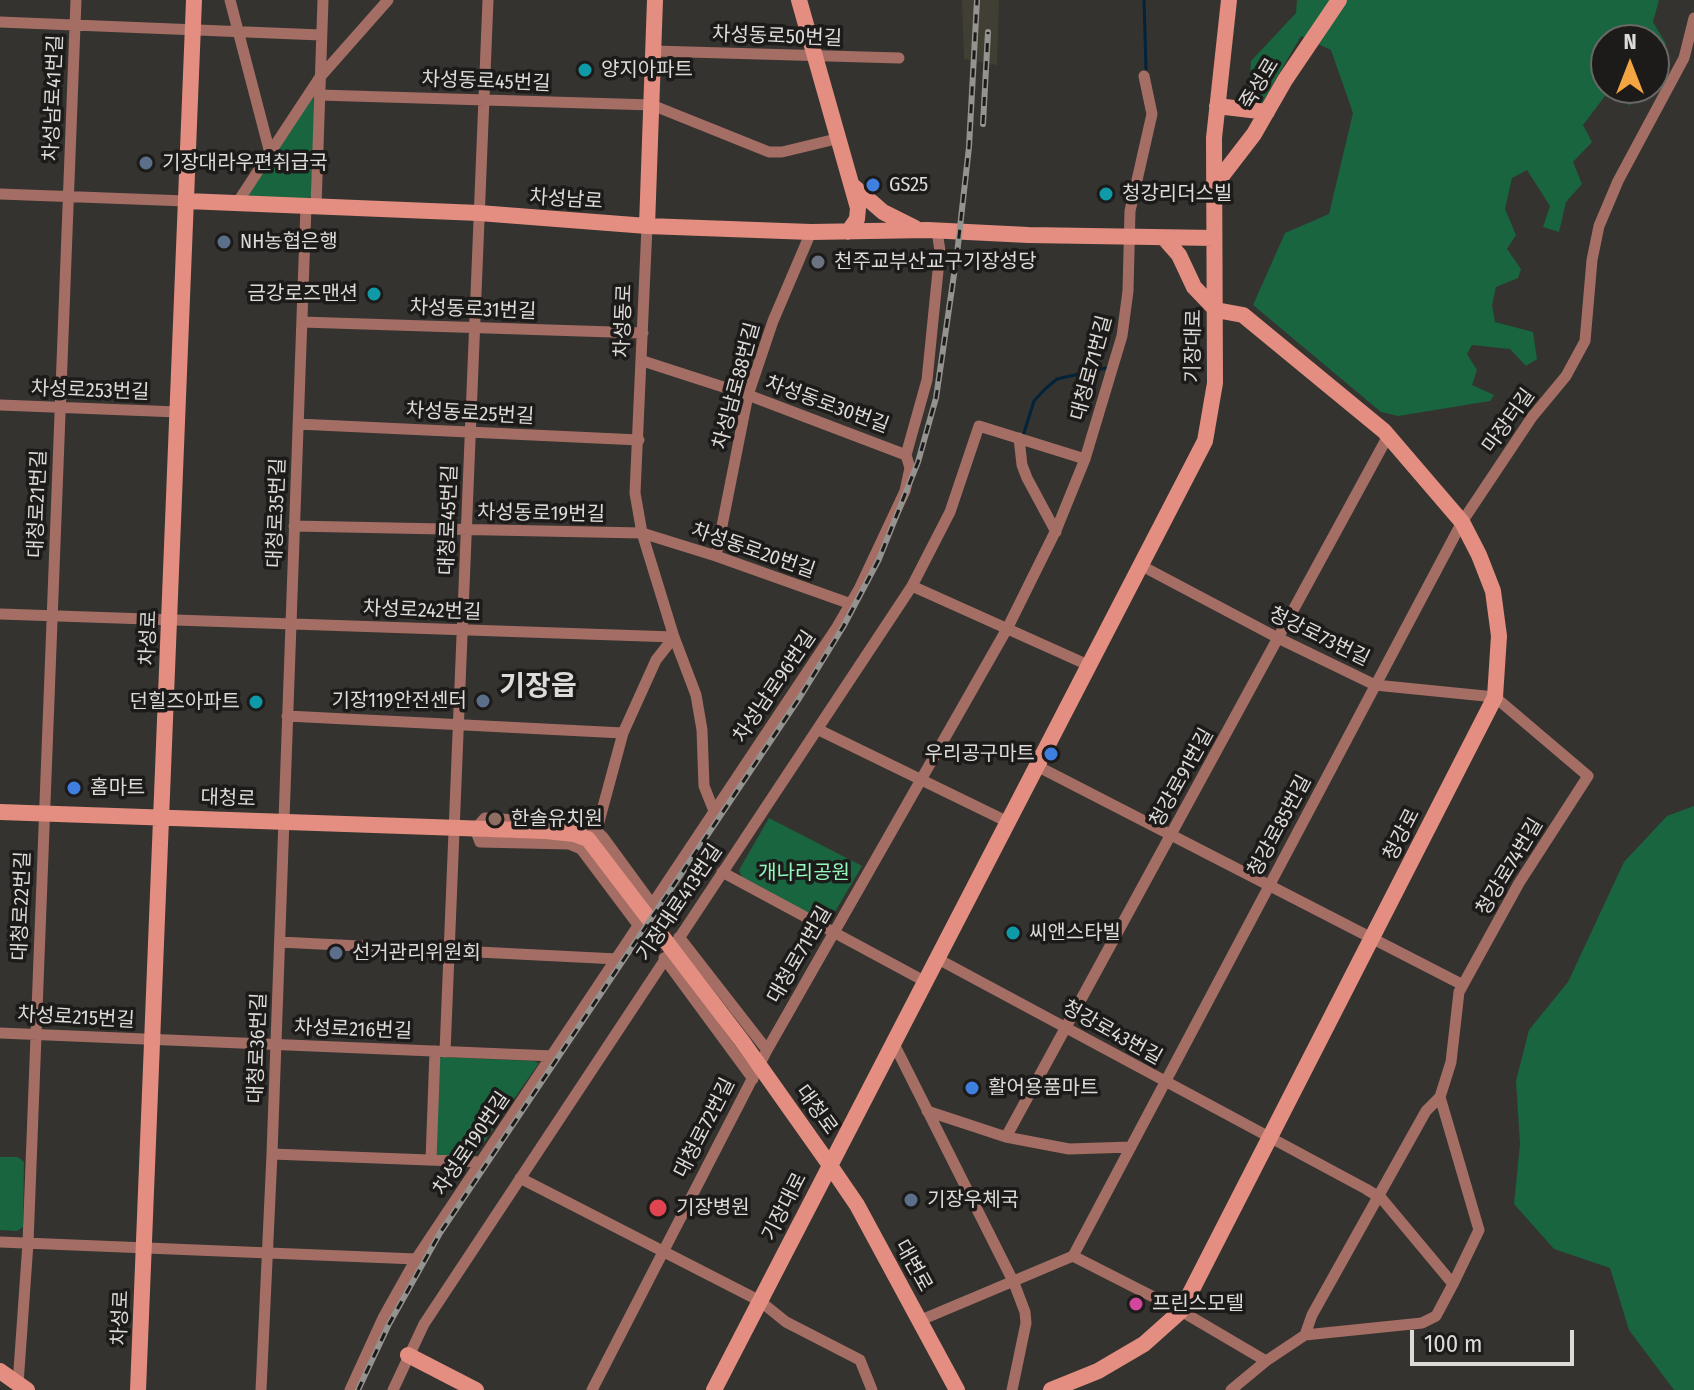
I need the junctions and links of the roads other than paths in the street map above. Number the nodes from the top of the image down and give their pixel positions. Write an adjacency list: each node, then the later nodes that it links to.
1 (76, 0): 13 (street, 차성남로41번길)
2 (194, 0): 14 (main road, 차성로)
3 (230, 0): 15 (street)
4 (323, 0): 16 (street, 대청로35번길)
5 (388, 0): 21 (street)
6 (488, 0): 23 (street, 대청로45번길)
7 (655, 0): 17 (main road, 차성동로)
8 (799, 0): 18 (main road)
9 (1229, 0): 25 (main road, 기장대로)
10 (1339, 0): 26 (main road, 죽성로)
11 (1694, 18): 60 (street, 마장터길)
12 (0, 22): 13 (street)
13 (75, 24): 14 (street); 32 (street, 차성남로41번길)
14 (193, 29): 15 (street); 33 (main road, 차성로)
15 (238, 31): 16 (street); 28 (street)
16 (321, 35): 21 (street, 대청로35번길)
17 (654, 51): 18 (street, 차성동로50번길); 24 (main road, 차성동로)
18 (813, 56): 19 (street, 차성동로50번길); 27 (main road)
19 (899, 58)
20 (1144, 76): 41 (street)
21 (320, 77): 22 (street, 대청로35번길); 28 (street)
22 (319, 95): 23 (street, 차성동로45번길); 35 (street, 대청로35번길)
23 (484, 100): 24 (street, 차성동로45번길); 36 (street, 대청로45번길)
24 (652, 105): 27 (street); 37 (main road, 차성동로)
25 (1217, 106): 26 (main road); 30 (main road, 기장대로)
26 (1267, 112): 30 (main road, 죽성로)
27 (836, 139): 29 (main road)
28 (270, 153): 34 (street)
29 (850, 183): 38 (main road); 40 (main road)
30 (1214, 186): 43 (main road, 기장대로)
31 (0, 194): 32 (street, 차성남로)
32 (68, 197): 33 (street, 차성남로); 51 (street, 대청로21번길)
33 (186, 201): 34 (main road, 차성남로); 52 (main road, 차성로)
34 (237, 203): 35 (main road, 차성남로)
35 (311, 206): 36 (main road, 차성남로); 45 (street, 대청로35번길)
36 (479, 213): 37 (main road, 차성남로); 46 (street, 대청로45번길)
37 (647, 226): 39 (main road, 차성남로); 47 (street, 차성동로)
38 (937, 231): 40 (main road, 차성남로); 41 (main road, 차성남로); 58 (street, 차성남로96번길)
39 (811, 232): 40 (main road, 차성남로); 49 (street, 차성남로88번길)
40 (848, 232)
41 (1128, 237): 42 (main road, 차성남로); 59 (street, 대청로71번길)
42 (1164, 238): 43 (main road, 차성남로); 44 (main road)
43 (1214, 238): 44 (main road, 기장대로)
44 (1216, 310): 55 (main road, 청강로); 66 (main road, 기장대로)
45 (302, 322): 46 (street, 차성동로31번길); 53 (street, 대청로35번길)
46 (475, 328): 47 (street, 차성동로31번길); 54 (street, 대청로45번길)
47 (643, 333): 48 (street, 차성동로)
48 (643, 361): 49 (street, 차성동로30번길); 57 (street, 차성동로)
49 (748, 395): 58 (street, 차성동로30번길); 65 (street, 차성남로88번길)
50 (0, 405): 51 (street, 차성로253번길)
51 (60, 408): 52 (street, 차성로253번길); 70 (street, 대청로21번길)
52 (178, 412): 71 (main road, 차성로)
53 (298, 424): 54 (street, 차성동로25번길); 61 (street, 대청로35번길)
54 (471, 432): 57 (street, 차성동로25번길); 62 (street, 대청로45번길)
55 (1388, 436): 60 (main road, 청강로); 76 (street, 청강로91번길)
56 (1019, 438): 59 (street); 63 (street); 67 (street, 기장대로413번길)
57 (639, 440): 64 (street, 차성동로)
58 (906, 455): 68 (street, 차성남로96번길)
59 (1085, 459): 63 (street, 대청로71번길)
60 (1462, 522): 78 (street, 청강로85번길); 79 (main road, 청강로)
61 (294, 526): 62 (street, 차성동로19번길); 72 (street, 대청로35번길)
62 (467, 531): 64 (street, 차성동로19번길); 74 (street, 대청로45번길)
63 (1056, 532): 73 (street, 대청로71번길)
64 (642, 533): 65 (street, 차성동로20번길); 75 (street, 차성동로)
65 (716, 556): 68 (street, 차성동로20번길)
66 (1142, 566): 76 (street, 청강로73번길); 77 (main road, 기장대로)
67 (912, 586): 73 (street); 82 (street, 기장대로413번길)
68 (851, 604): 86 (street, 차성남로96번길)
69 (0, 614): 70 (street, 차성로242번길)
70 (52, 616): 71 (street, 차성로242번길); 88 (street, 대청로21번길)
71 (170, 621): 72 (street, 차성로242번길); 89 (main road, 차성로)
72 (291, 625): 74 (street, 차성로242번길); 80 (street, 대청로35번길)
73 (1008, 627): 77 (street); 85 (street, 대청로71번길)
74 (462, 631): 75 (street, 차성로242번길); 81 (street, 대청로45번길)
75 (674, 637): 83 (street); 86 (street, 차성동로)
76 (1278, 638): 78 (street, 청강로73번길); 95 (street, 청강로91번길)
77 (1088, 665): 84 (main road, 기장대로)
78 (1375, 685): 79 (street, 청강로73번길); 97 (street, 청강로85번길)
79 (1495, 697): 102 (main road, 청강로); 109 (street, 청강로74번길)
80 (287, 716): 81 (street); 90 (street, 대청로35번길)
81 (458, 725): 83 (street); 92 (street, 대청로45번길)
82 (819, 730): 85 (street); 96 (street, 기장대로413번길)
83 (623, 733): 94 (street)
84 (1037, 766): 91 (main road, 기장대로); 95 (street)
85 (921, 779): 91 (street); 100 (street, 대청로71번길)
86 (714, 811): 98 (street, 차성남로96번길)
87 (0, 812): 88 (main road, 대청로)
88 (43, 813): 89 (main road, 대청로); 112 (street, 대청로22번길)
89 (162, 817): 90 (main road, 대청로); 113 (main road, 차성로)
90 (284, 821): 92 (main road, 대청로); 103 (street, 대청로36번길)
91 (1008, 822): 107 (main road, 기장대로)
92 (454, 828): 93 (main road, 대청로); 104 (street)
93 (475, 829): 94 (street); 99 (street); 118 (main road, 대청로)
94 (597, 829): 98 (street)
95 (1172, 834): 97 (street); 110 (street, 청강로91번길)
96 (722, 872): 100 (street); 101 (street, 기장대로413번길)
97 (1270, 884): 102 (street); 119 (street, 청강로85번길)
98 (652, 904): 99 (street, 차성남로96번길)
99 (638, 925): 106 (street, 차성로190번길)
100 (834, 933): 108 (street); 118 (street, 대청로71번길)
101 (679, 937): 105 (street, 기장대로413번길); 118 (street, 대청로)
102 (1372, 937): 109 (street); 123 (main road, 청강로)
103 (280, 942): 104 (street); 115 (street, 대청로36번길)
104 (449, 950): 106 (street); 116 (street)
105 (664, 958): 118 (street, 대청로); 129 (street, 기장대로413번길)
106 (617, 959): 117 (street, 차성로190번길)
107 (938, 959): 108 (main road, 기장대로); 110 (street, 청강로43번길)
108 (926, 982): 114 (main road, 기장대로)
109 (1461, 984): 120 (street, 청강로74번길)
110 (1066, 1028): 119 (street, 청강로43번길); 122 (street, 청강로91번길)
111 (0, 1033): 112 (street, 차성로215번길)
112 (35, 1034): 113 (street, 차성로215번길); 132 (street, 대청로22번길)
113 (151, 1040): 115 (street, 차성로216번길); 133 (main road, 차성로)
114 (893, 1042): 121 (street); 128 (main road, 기장대로)
115 (276, 1045): 116 (street, 차성로216번길); 125 (street, 대청로36번길)
116 (440, 1052): 117 (street, 차성로216번길); 126 (street)
117 (553, 1056): 127 (street, 차성로190번길)
118 (760, 1065): 128 (main road, 대청로); 134 (street, 대청로72번길)
119 (1165, 1082): 123 (street, 청강로43번길); 124 (street, 청강로85번길)
120 (1440, 1097): 130 (street, 청강로74번길); 139 (street)
121 (927, 1111): 122 (street); 138 (street)
122 (1006, 1137): 124 (street)
123 (1268, 1139): 130 (street, 청강로43번길); 141 (main road, 청강로)
124 (1131, 1147): 136 (street, 청강로85번길)
125 (272, 1154): 126 (street); 135 (street, 대청로36번길)
126 (431, 1160): 127 (street)
127 (481, 1162): 137 (street, 차성로190번길)
128 (829, 1164): 140 (main road, 기장대로); 142 (main road, 대변로)
129 (520, 1178): 134 (street); 144 (street, 기장대로413번길)
130 (1380, 1198): 139 (street); 143 (street, 청강로74번길)
131 (0, 1242): 132 (street)
132 (28, 1243): 133 (street); 147 (street, 대청로22번길)
133 (144, 1249): 135 (street); 148 (main road, 차성로)
134 (663, 1252): 140 (street); 153 (street, 대청로72번길)
135 (267, 1254): 137 (street); 149 (street, 대청로36번길)
136 (1073, 1256): 138 (street); 141 (street)
137 (416, 1259): 150 (street, 차성로190번길)
138 (1014, 1283): 142 (street); 157 (street)
139 (1453, 1284): 143 (street)
140 (760, 1301): 154 (main road, 기장대로); 155 (street)
141 (1181, 1311): 145 (street); 158 (main road, 청강로)
142 (921, 1320): 156 (main road, 대변로)
143 (1305, 1335): 145 (street)
144 (408, 1355): 151 (street, 기장대로413번길); 152 (main road)
145 (1266, 1361): 159 (street)
146 (0, 1371): 147 (main road)
147 (23, 1387)
148 (138, 1390)
149 (261, 1390)
150 (350, 1390)
151 (393, 1390)
152 (476, 1390)
153 (592, 1390)
154 (714, 1390)
155 (872, 1390)
156 (957, 1390)
157 (1012, 1390)
158 (1051, 1390)
159 (1231, 1390)

